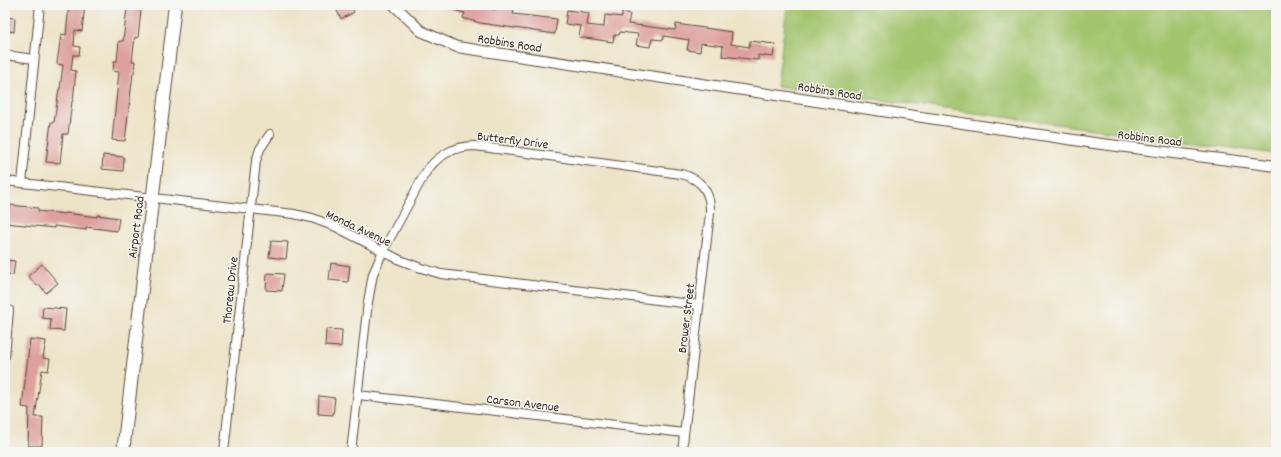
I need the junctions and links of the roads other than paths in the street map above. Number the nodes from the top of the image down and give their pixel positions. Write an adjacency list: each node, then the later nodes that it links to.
1 (40, 5): 5 (street)
2 (175, 5): 11 (main road, Airport Road)
3 (394, 5): 7 (street, Robbins Road)
4 (5, 55): 5 (street)
5 (34, 59): 9 (street)
6 (270, 134): 12 (street, Thoreau Drive)
7 (1276, 166)
8 (5, 181): 9 (street, Monda Avenue)
9 (22, 183): 11 (street, Monda Avenue)
10 (704, 187): 13 (street, Butterfly Drive); 14 (street, Brower Street)
11 (153, 197): 12 (street, Monda Avenue); 19 (main road, Airport Road)
12 (250, 209): 13 (street, Monda Avenue); 20 (street, Thoreau Drive)
13 (383, 251): 14 (street, Monda Avenue); 17 (street, Butterfly Drive)
14 (699, 305): 18 (street, Brower Street)
15 (7, 310): 16 (street)
16 (5, 356)
17 (358, 395): 18 (street, Carson Avenue); 21 (street, Butterfly Drive)
18 (684, 433): 22 (street, Brower Street)
19 (123, 452)
20 (224, 452)
21 (351, 452)
22 (682, 452)

